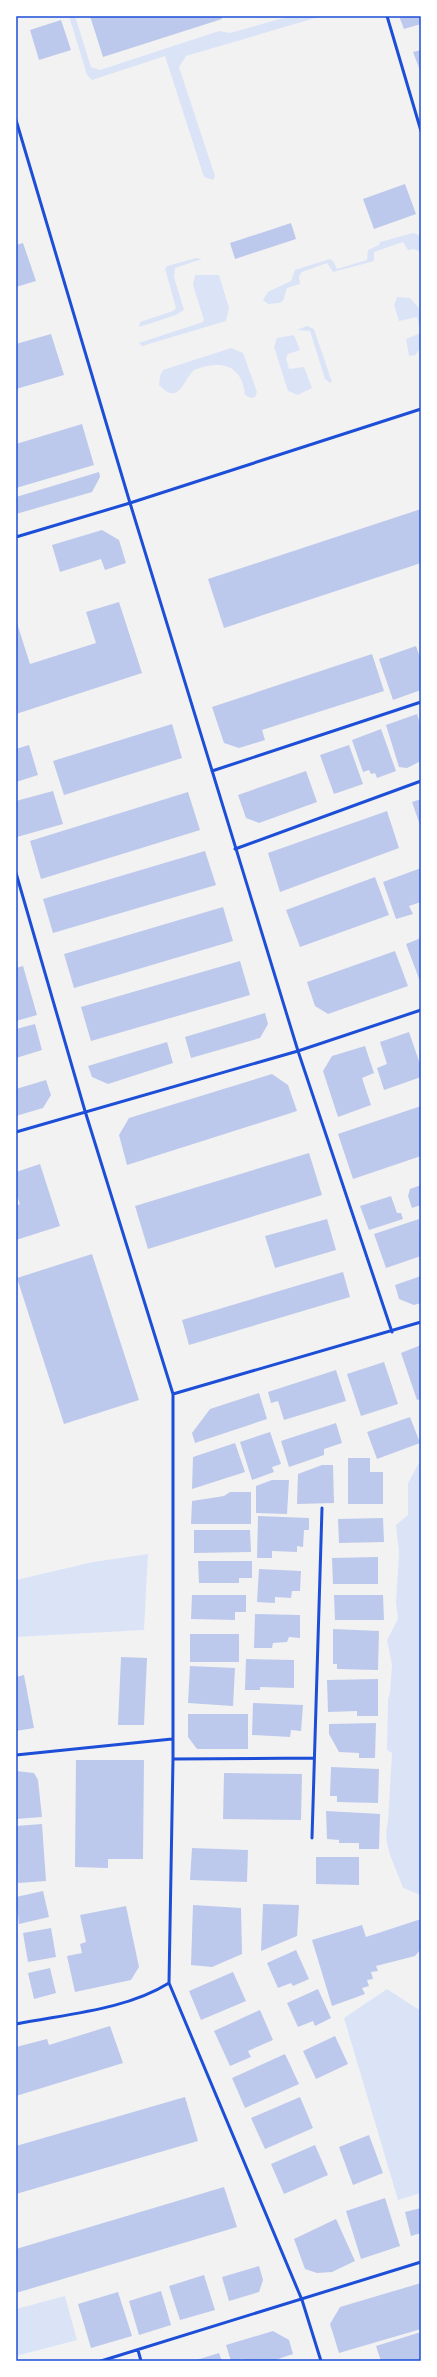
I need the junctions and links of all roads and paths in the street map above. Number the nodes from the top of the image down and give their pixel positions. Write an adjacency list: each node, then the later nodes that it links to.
1 (386, 16): 3 (lane)
2 (16, 120): 5 (lane)
3 (421, 131)
4 (421, 408): 5 (lane)
5 (130, 503): 6 (lane); 8 (lane)
6 (16, 537)
7 (421, 702): 8 (lane)
8 (212, 771): 10 (lane)
9 (421, 781): 10 (lane)
10 (235, 849): 13 (lane)
11 (16, 872): 14 (lane)
12 (421, 1010): 13 (lane)
13 (298, 1051): 14 (lane); 17 (lane)
14 (85, 1111): 15 (lane); 18 (lane)
15 (16, 1132)
16 (421, 1322): 17 (lane)
17 (392, 1332): 18 (lane)
18 (173, 1394): 20 (lane)
19 (322, 1508): 22 (lane)
20 (172, 1739): 21 (lane); 23 (lane)
21 (16, 1755)
22 (314, 1758): 23 (lane); 24 (lane)
23 (173, 1759): 25 (lane)
24 (312, 1838)
25 (169, 1982): 26 (lane); 28 (lane)
26 (16, 2024)
27 (421, 2262): 28 (lane)
28 (302, 2300): 29 (lane); 32 (lane)
29 (138, 2350): 30 (lane); 31 (lane)
30 (101, 2361)
31 (141, 2361)
32 (321, 2361)

